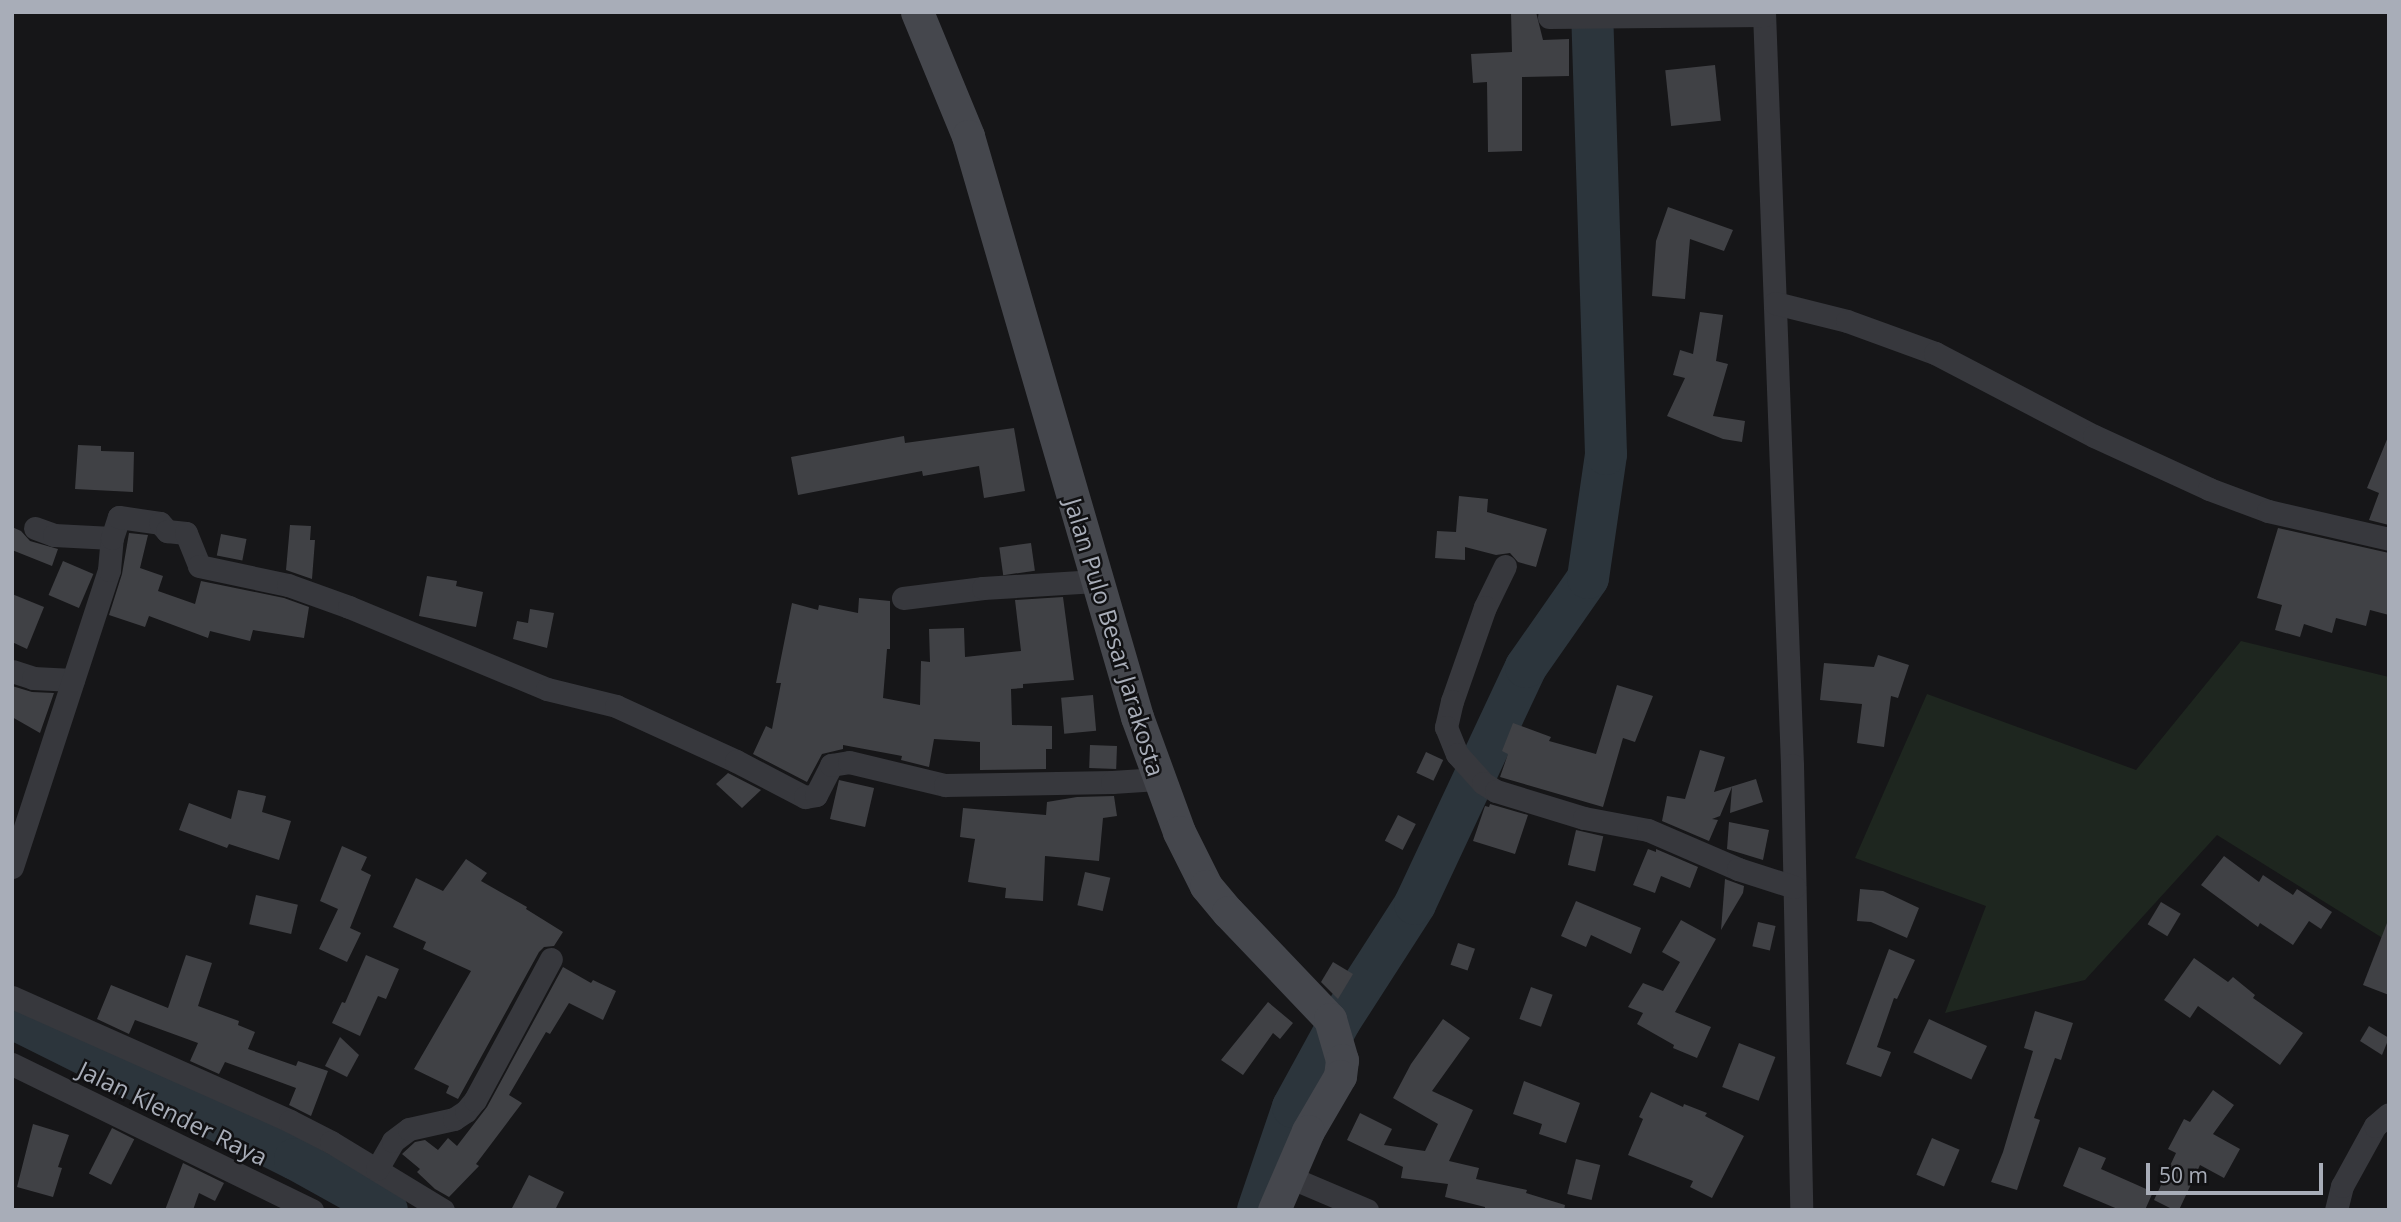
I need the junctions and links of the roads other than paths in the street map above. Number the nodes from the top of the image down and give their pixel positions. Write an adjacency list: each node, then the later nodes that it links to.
1 (917, 12): 9 (street, Jalan Pulo Besar Jarakosta)
2 (1764, 14): 3 (street); 4 (street)
3 (1556, 16)
4 (1775, 303): 7 (street); 15 (street)
5 (35, 528): 6 (street)
6 (112, 538): 12 (street); 13 (street)
7 (2389, 539)
8 (1505, 566): 15 (street)
9 (1096, 581): 10 (street); 13 (street, Jalan Pulo Besar Jarakosta)
10 (903, 598)
11 (12, 671): 12 (street)
12 (73, 680): 14 (street)
13 (1158, 779): 21 (street, Jalan Pulo Besar Jarakosta)
14 (12, 867)
15 (1794, 887): 26 (street)
16 (551, 959): 20 (street)
17 (12, 997): 20 (street)
18 (12, 1063): 22 (street, Jalan Klender Raya)
19 (2389, 1114): 27 (street)
20 (377, 1169): 23 (street)
21 (1287, 1176): 24 (street, Jalan Pulo Besar Jarakosta); 25 (street)
22 (312, 1210)
23 (443, 1210)
24 (1274, 1210)
25 (1367, 1210)
26 (1801, 1210)
27 (2336, 1210)

